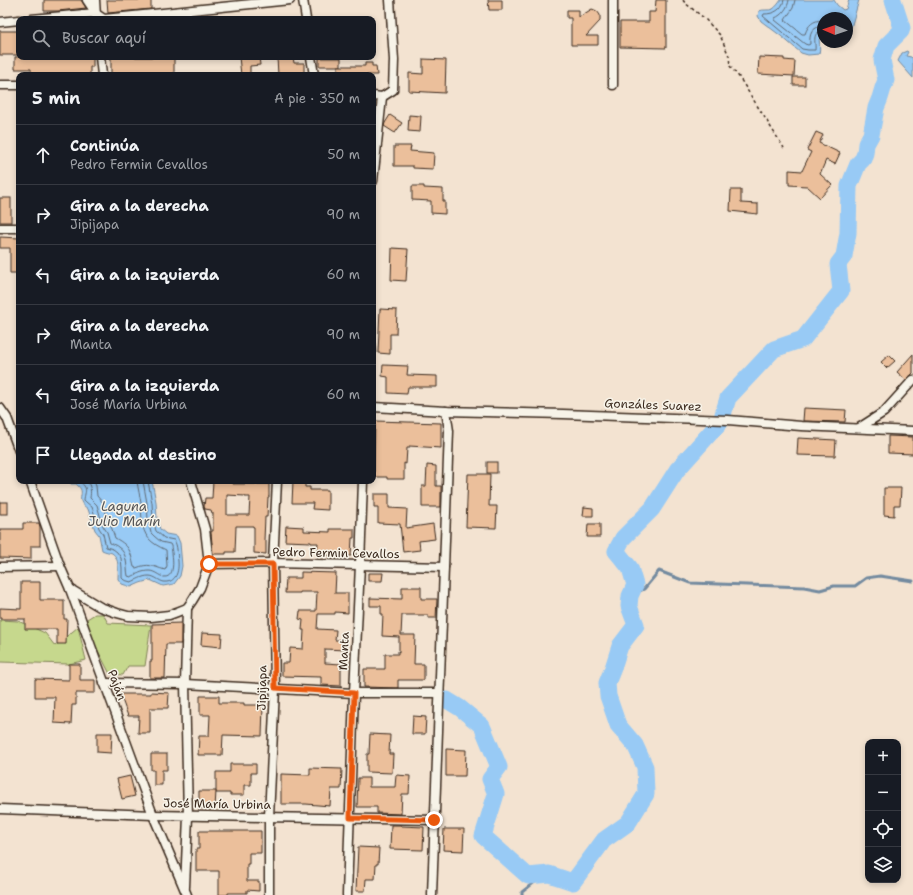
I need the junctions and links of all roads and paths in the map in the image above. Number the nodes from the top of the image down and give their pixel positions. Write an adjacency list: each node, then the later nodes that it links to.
1 (87, 0): 8 (street)
2 (95, 0): 8 (street)
3 (290, 0): 9 (street)
4 (303, 0): 10 (street)
5 (390, 0): 21 (street)
6 (613, 0): 19 (street)
7 (683, 0): 22 (path)
8 (96, 16)
9 (133, 16)
10 (306, 16)
11 (16, 20): 12 (street)
12 (0, 22)
13 (100, 60): 15 (street)
14 (312, 60): 16 (street)
15 (102, 72)
16 (314, 72)
17 (0, 85): 18 (street)
18 (16, 85)
19 (613, 85)
20 (376, 96): 21 (street)
21 (382, 97): 23 (street)
22 (784, 148)
23 (376, 154)
24 (0, 228): 25 (street)
25 (16, 228)
26 (913, 380): 30 (street)
27 (376, 407): 29 (street, Gonzáles Suarez)
28 (0, 408): 32 (street)
29 (446, 411): 30 (street, Gonzáles Suarez); 42 (street)
30 (859, 428): 31 (street, Gonzáles Suarez)
31 (913, 431)
32 (16, 443)
33 (31, 484): 39 (street, Paján)
34 (192, 484): 37 (street)
35 (277, 484): 38 (street, Jipijapa)
36 (363, 484): 40 (street, Manta)
37 (209, 564): 38 (street, Pedro Fermin Cevallos); 44 (street)
38 (273, 564): 40 (street, Pedro Fermin Cevallos); 47 (street, Jipijapa)
39 (60, 566): 41 (street); 43 (street, Paján)
40 (360, 566): 42 (street, Pedro Fermin Cevallos); 48 (street, Manta)
41 (0, 567)
42 (444, 567): 49 (street)
43 (70, 589): 44 (street); 45 (street, Paján)
44 (187, 608): 46 (street)
45 (104, 683): 46 (street); 51 (street, Paján)
46 (185, 684): 47 (street); 52 (street)
47 (275, 688): 48 (street); 53 (street, Jipijapa)
48 (354, 693): 49 (street); 54 (street, Manta)
49 (439, 693): 55 (street)
50 (0, 809): 51 (street, José María Urbina)
51 (153, 815): 52 (street, José María Urbina); 56 (street, Paján)
52 (188, 816): 53 (street, José María Urbina); 56 (street)
53 (269, 817): 54 (street, José María Urbina); 57 (street, Jipijapa)
54 (350, 818): 55 (street, José María Urbina); 58 (street, Manta)
55 (434, 820): 59 (street)
56 (186, 892)
57 (269, 895)
58 (347, 895)
59 (432, 895)

